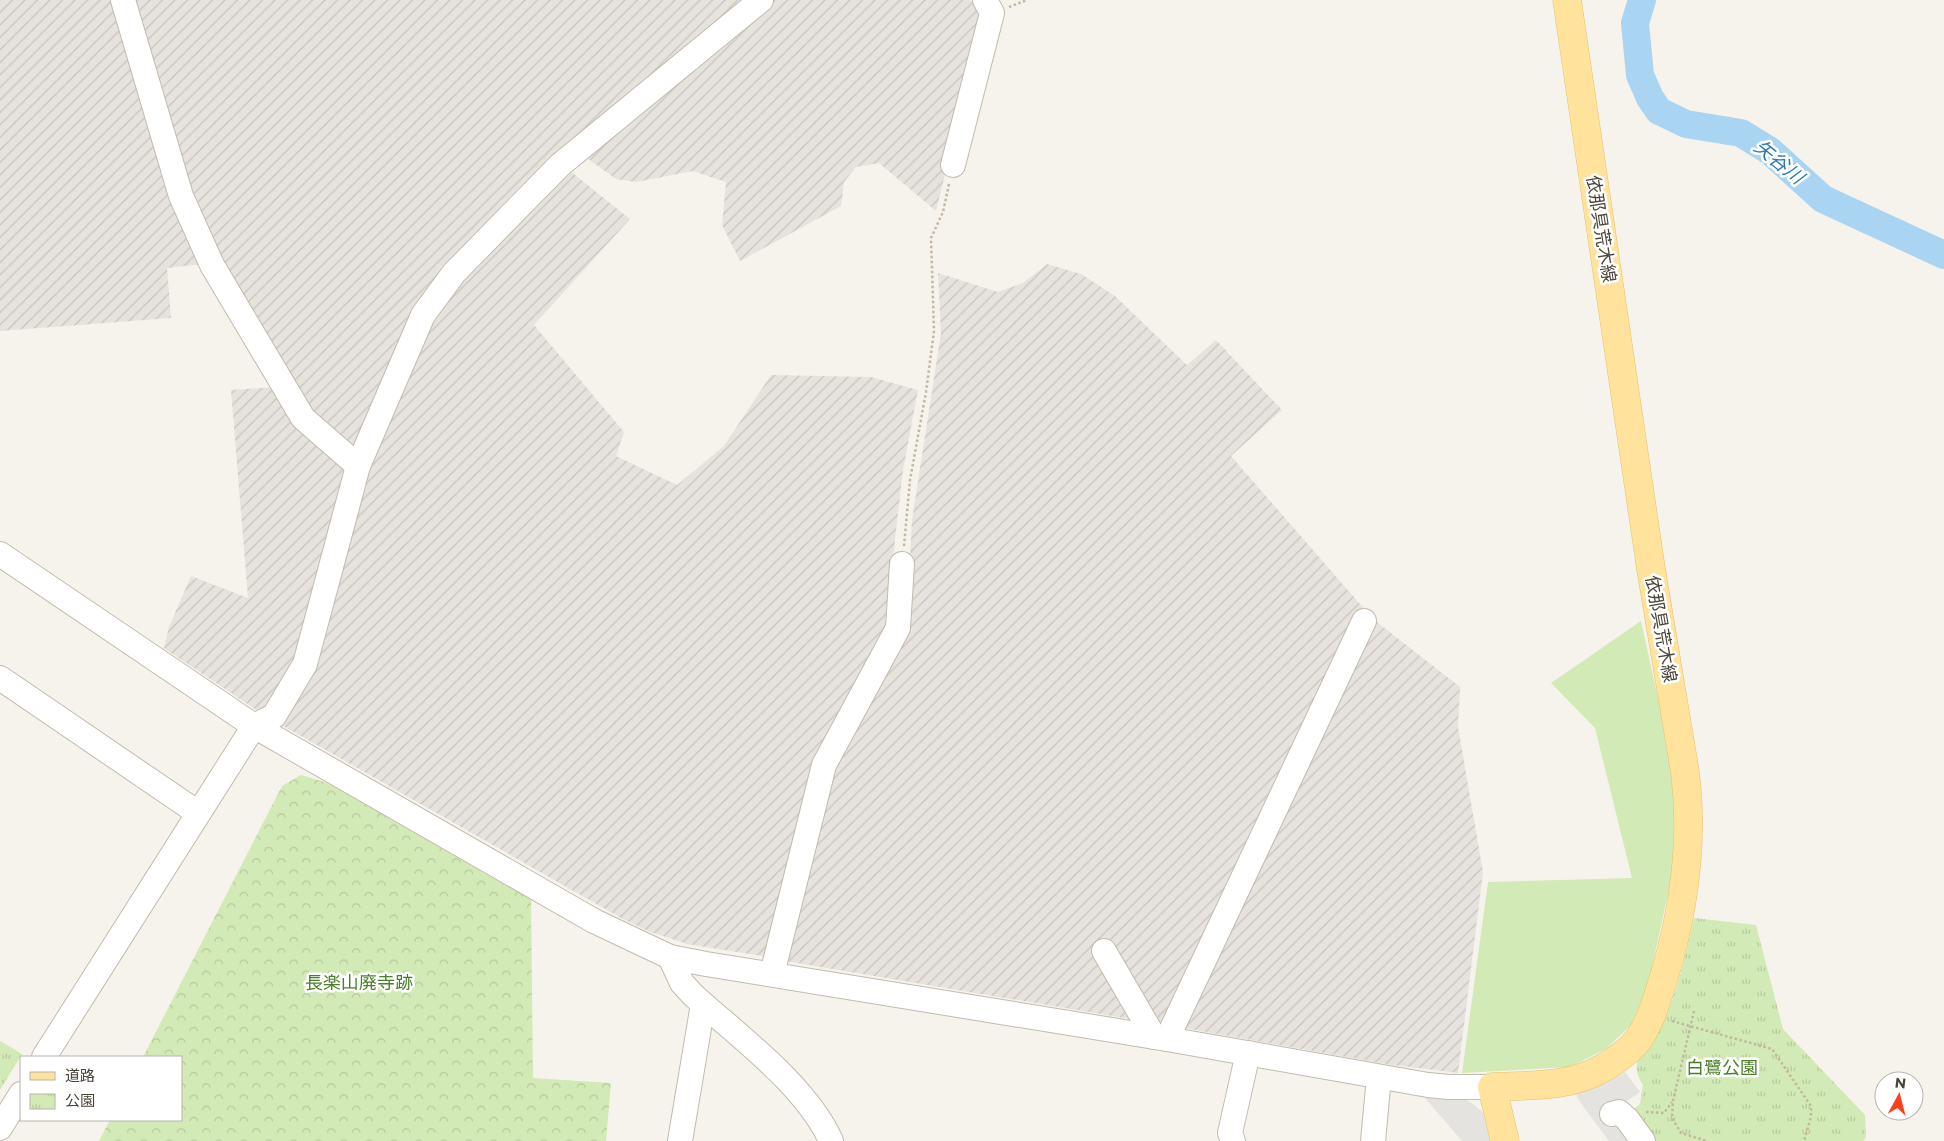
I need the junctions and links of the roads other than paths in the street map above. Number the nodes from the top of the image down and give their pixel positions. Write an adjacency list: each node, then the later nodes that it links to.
1 (122, 0): 6 (street)
2 (761, 0): 6 (street)
3 (985, 0): 5 (street)
4 (1567, 0): 21 (main road, 依那具荒木線)
5 (953, 165)
6 (358, 466): 11 (street)
7 (0, 554): 11 (street)
8 (902, 564): 15 (street)
9 (1364, 621): 17 (street)
10 (0, 678): 12 (street)
11 (254, 726): 12 (street); 14 (street)
12 (198, 813): 19 (street)
13 (1104, 951): 17 (street)
14 (670, 957): 15 (street); 16 (street)
15 (772, 974): 17 (street)
16 (702, 1004): 25 (street); 26 (street)
17 (1161, 1038): 18 (street)
18 (1248, 1053): 20 (street); 27 (street)
19 (45, 1056)
20 (1379, 1077): 21 (street); 28 (street)
21 (1492, 1086): 29 (main road)
22 (20, 1096): 24 (street)
23 (1612, 1114): 30 (street)
24 (0, 1128)
25 (680, 1141)
26 (831, 1141)
27 (1233, 1141)
28 (1373, 1141)
29 (1505, 1141)
30 (1643, 1141)

